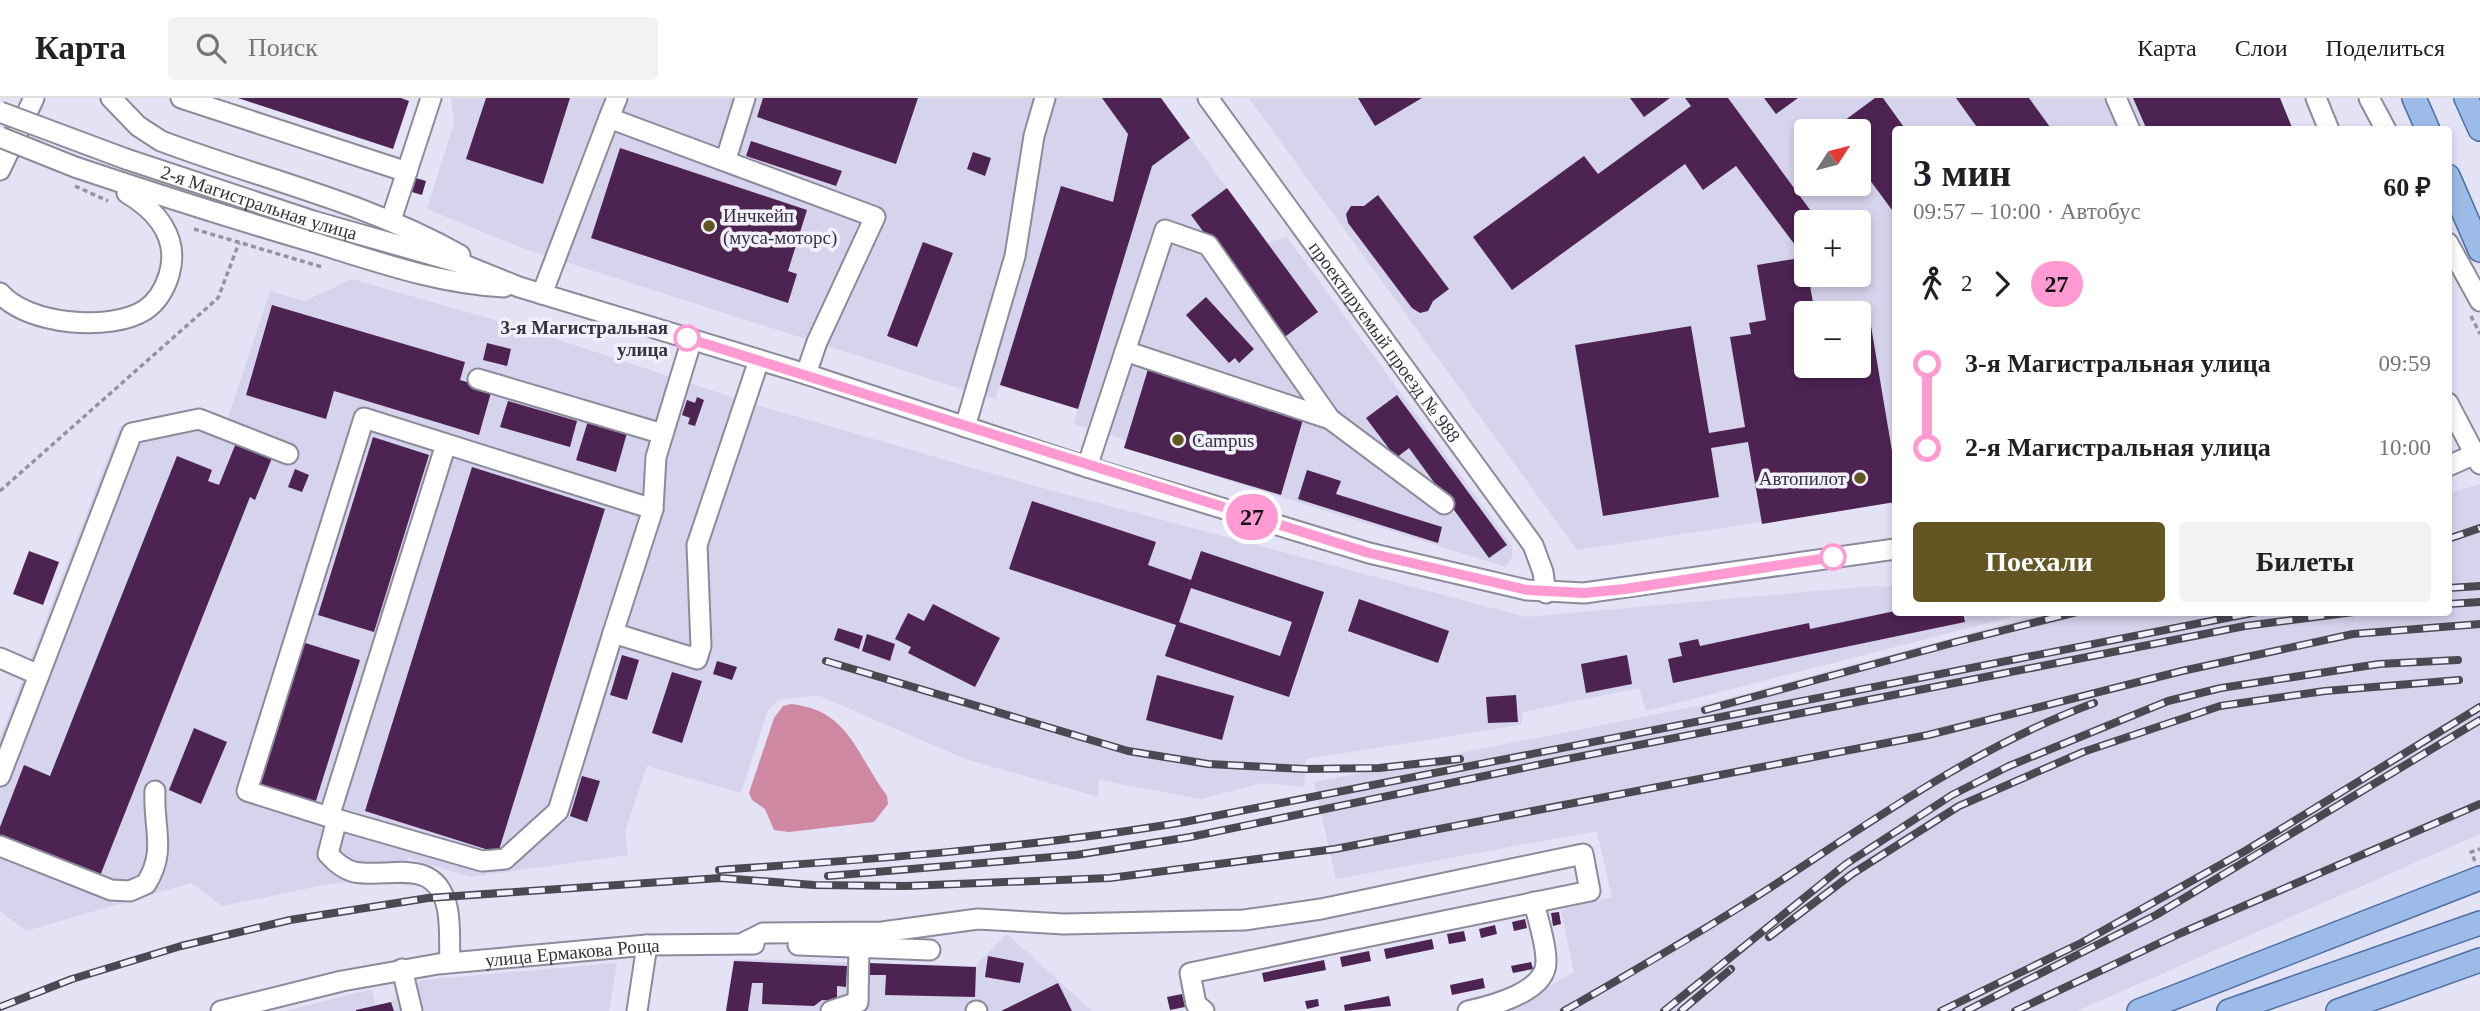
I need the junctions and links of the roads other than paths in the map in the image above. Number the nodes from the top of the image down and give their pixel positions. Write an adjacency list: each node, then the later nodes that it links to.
1 (34, 98): 23 (street)
2 (111, 98): 27 (street)
3 (181, 98): 24 (street)
4 (431, 98): 24 (street)
5 (617, 98): 15 (street)
6 (745, 98): 22 (street)
7 (1045, 98): 41 (street)
8 (1208, 98): 51 (street, проектируемый проезд № 988)
9 (2116, 98): 16 (street)
10 (2316, 98): 17 (street)
11 (2368, 98): 18 (street)
12 (2414, 98): 19 (main road)
13 (2466, 98): 20 (main road)
14 (0, 112): 30 (street, 2-я Магистральная улица, bridge)
15 (609, 118): 22 (street); 32 (street)
16 (2128, 126)
17 (2327, 126)
18 (2384, 126)
19 (2426, 126)
20 (2480, 129)
21 (0, 137): 25 (street, bridge)
22 (726, 159): 37 (street)
23 (0, 170)
24 (407, 172): 27 (street)
25 (116, 184): 30 (street, 2-я Магистральная улица); 31 (street)
26 (2452, 186): 29 (main road)
27 (391, 220): 30 (street)
28 (2452, 250): 33 (street)
29 (2480, 250)
30 (516, 286): 32 (street, 2-я Магистральная улица)
31 (0, 293)
32 (542, 294): 34 (street, 2-я Магистральная улица)
33 (2480, 301)
34 (692, 339): 36 (street, 2-я Магистральная улица); 42 (street)
35 (1125, 351): 40 (street); 40 (street); 47 (street)
36 (758, 360): 37 (street, 2-я Магистральная улица); 52 (street)
37 (806, 374): 41 (street, 2-я Магистральная улица)
38 (478, 379): 42 (street)
39 (2452, 410): 45 (street)
40 (1330, 419): 48 (street)
41 (965, 427): 47 (street, 2-я Магистральная улица)
42 (663, 434): 49 (street)
43 (446, 444): 49 (street); 57 (street); 57 (street)
44 (288, 454): 54 (street)
45 (2479, 456): 46 (street)
46 (2452, 465)
47 (1087, 467): 51 (street, 2-я Магистральная улица)
48 (1444, 504)
49 (653, 509): 52 (street)
50 (1892, 549): 51 (street, 2-я Магистральная улица)
51 (1546, 593)
52 (613, 633): 57 (street)
53 (0, 659): 54 (street)
54 (39, 675): 55 (street)
55 (0, 776)
56 (155, 791): 58 (street)
57 (333, 818): 67 (street)
58 (0, 846)
59 (2480, 878): 76 (main road)
60 (1534, 902): 62 (street); 74 (street); 75 (street)
61 (2480, 923): 77 (main road)
62 (743, 943): 63 (street, улица Ермакова Роща); 64 (street, улица Ермакова Роща)
63 (647, 945): 67 (street, улица Ермакова Роща); 72 (street)
64 (859, 947): 65 (street, улица Ермакова Роща); 69 (street)
65 (930, 950)
66 (2480, 960): 78 (main road)
67 (450, 962): 68 (street, улица Ермакова Роща)
68 (402, 969): 70 (street, улица Ермакова Роща); 71 (street)
69 (858, 1007): 73 (street)
70 (221, 1011)
71 (412, 1011)
72 (638, 1011)
73 (831, 1011)
74 (1205, 1011)
75 (1468, 1011)
76 (2139, 1011)
77 (2229, 1011)
78 (2338, 1011)

